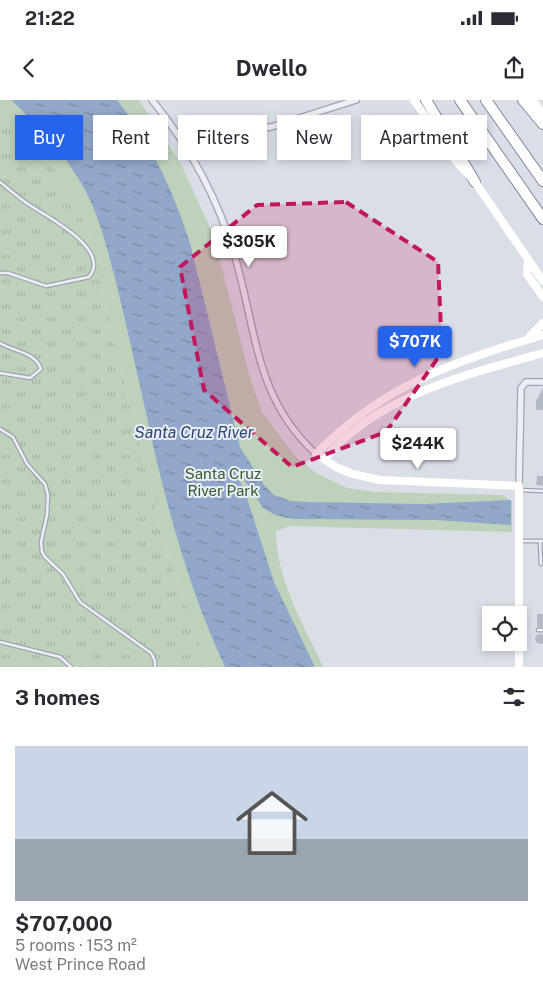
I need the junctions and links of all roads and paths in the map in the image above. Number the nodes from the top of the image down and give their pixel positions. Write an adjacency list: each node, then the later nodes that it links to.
1 (152, 100): 12 (street)
2 (356, 100): 11 (street)
3 (414, 100): 16 (street)
4 (426, 100): 16 (highway)
5 (460, 100): 17 (highway)
6 (486, 100): 14 (highway)
7 (523, 100): 10 (highway)
8 (533, 100): 9 (street)
9 (543, 114)
10 (543, 124)
11 (267, 128)
12 (178, 136)
13 (194, 160): 30 (street)
14 (543, 180)
15 (0, 182): 19 (lane)
16 (475, 182): 18 (street)
17 (543, 219)
18 (528, 260): 20 (street); 21 (street)
19 (0, 273)
20 (543, 282)
21 (543, 298)
22 (543, 323): 24 (street)
23 (543, 335): 24 (street)
24 (522, 341): 30 (street)
25 (0, 343): 27 (lane)
26 (543, 353): 31 (street)
27 (0, 373)
28 (543, 382): 32 (street)
29 (0, 429): 41 (lane)
30 (316, 454): 31 (street)
31 (324, 459): 32 (street)
32 (519, 488): 33 (lane); 34 (street)
33 (543, 490)
34 (520, 541): 35 (lane); 42 (street)
35 (542, 541): 36 (lane)
36 (541, 564)
37 (538, 630): 38 (lane)
38 (543, 630)
39 (0, 642): 40 (lane)
40 (71, 667)
41 (155, 667)
42 (520, 667)

